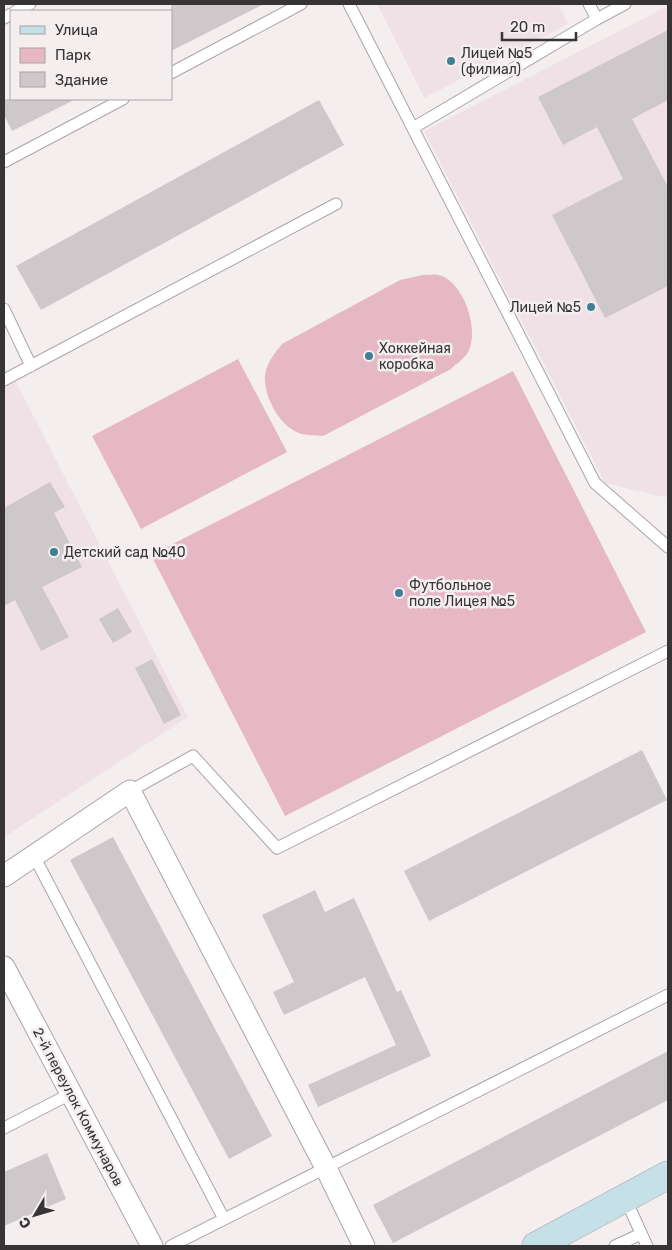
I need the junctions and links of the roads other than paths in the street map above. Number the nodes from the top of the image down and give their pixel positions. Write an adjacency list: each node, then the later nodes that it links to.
1 (30, 4): 6 (lane)
2 (301, 4): 8 (lane)
3 (349, 4): 10 (lane)
4 (589, 4): 7 (lane)
5 (625, 4): 7 (lane)
6 (18, 10)
7 (597, 19): 10 (lane)
8 (172, 72)
9 (121, 100): 11 (lane)
10 (413, 128): 16 (lane)
11 (4, 162)
12 (336, 204): 14 (lane)
13 (4, 309): 14 (lane)
14 (31, 366): 15 (lane)
15 (4, 380)
16 (668, 547)
17 (668, 651): 18 (lane)
18 (130, 791): 19 (street); 25 (street)
19 (34, 856): 20 (street); 28 (lane)
20 (4, 876)
21 (4, 968): 23 (street, 2-й переулок Коммунаров)
22 (668, 995): 25 (lane)
23 (72, 1093): 24 (lane); 30 (street, 2-й переулок Коммунаров)
24 (4, 1128)
25 (326, 1168): 28 (lane); 32 (street)
26 (668, 1175): 27 (street)
27 (625, 1198): 29 (lane); 33 (street)
28 (224, 1219): 31 (lane)
29 (640, 1234): 34 (lane); 35 (lane)
30 (152, 1246)
31 (171, 1246)
32 (364, 1246)
33 (536, 1246)
34 (615, 1246)
35 (647, 1246)

